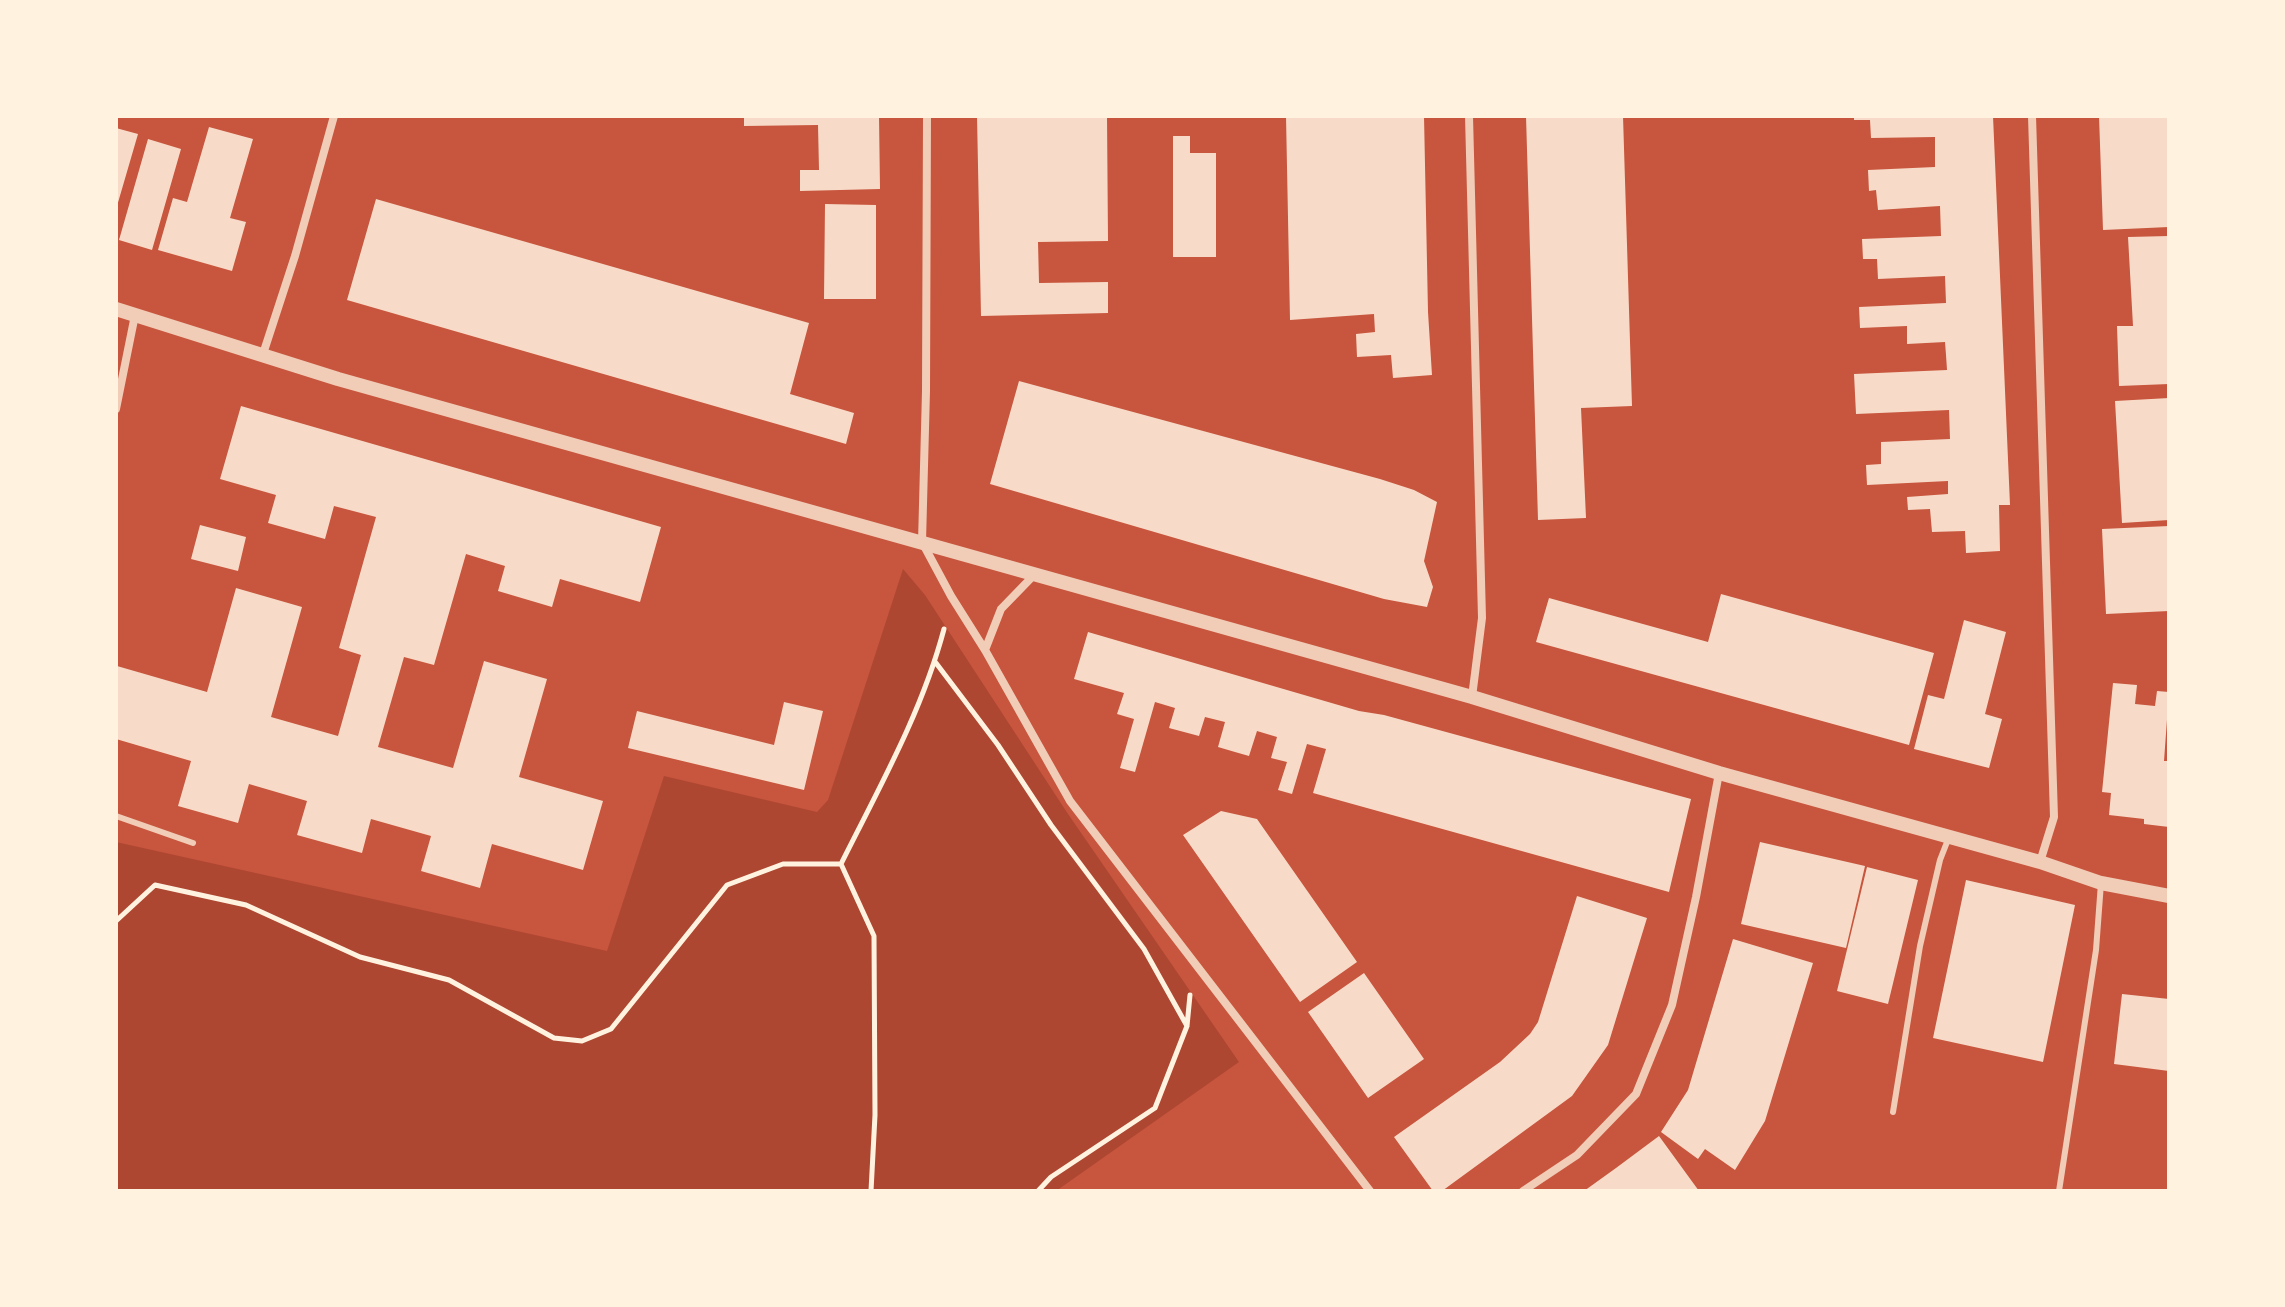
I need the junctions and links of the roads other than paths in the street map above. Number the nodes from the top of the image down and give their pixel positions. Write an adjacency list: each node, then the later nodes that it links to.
1 (334, 116): 7 (street)
2 (927, 116): 9 (street)
3 (1469, 116): 12 (street)
4 (2032, 116): 17 (street)
5 (116, 309): 6 (street)
6 (135, 315): 7 (street); 8 (street)
7 (263, 354): 9 (street)
8 (116, 409)
9 (922, 542): 10 (street); 11 (street)
10 (1035, 574): 11 (street); 12 (street)
11 (985, 650): 21 (street)
12 (1472, 697): 13 (street)
13 (1719, 773): 15 (street); 22 (street)
14 (116, 816): 16 (lane)
15 (1949, 837): 17 (street); 20 (lane)
16 (193, 843)
17 (2040, 862): 18 (street)
18 (2101, 883): 19 (street); 23 (lane)
19 (2169, 896)
20 (1893, 1112)
21 (1370, 1191)
22 (1523, 1191)
23 (2059, 1191)

